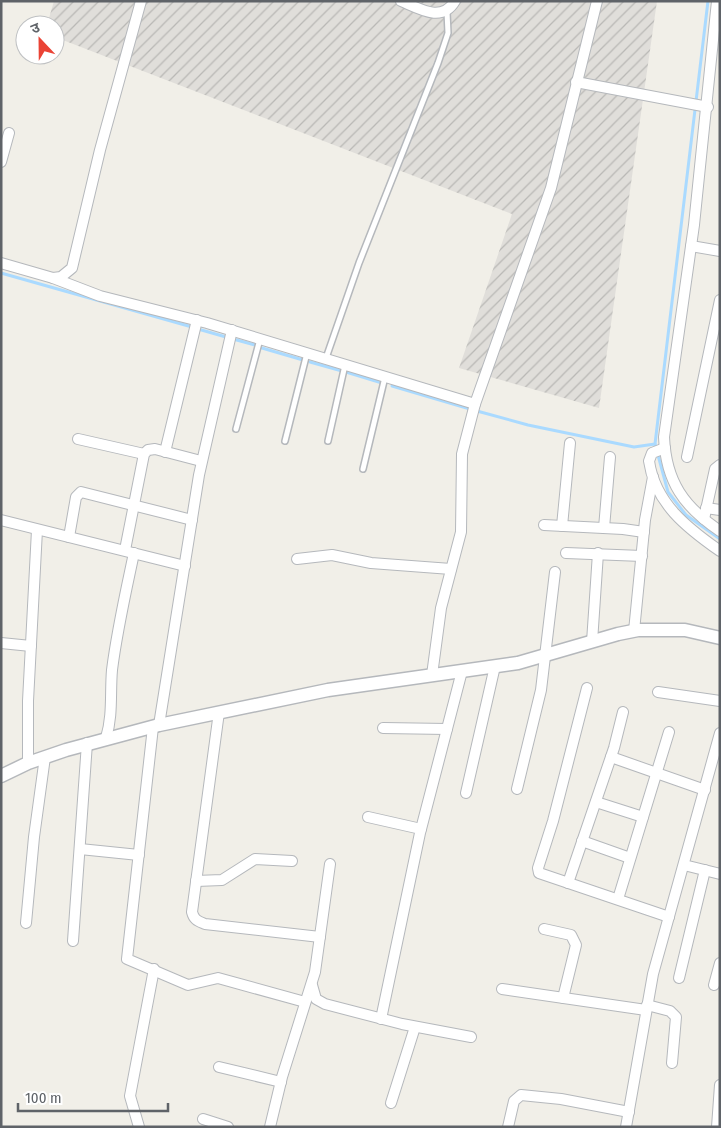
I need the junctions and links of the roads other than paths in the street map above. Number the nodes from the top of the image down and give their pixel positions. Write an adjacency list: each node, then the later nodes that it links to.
1 (141, 1): 14 (street)
2 (402, 1): 6 (street)
3 (455, 1): 6 (street)
4 (597, 1): 7 (street)
5 (717, 1): 8 (street)
6 (447, 12): 21 (lane)
7 (576, 82): 8 (street); 24 (street)
8 (705, 107): 11 (street)
9 (9, 133): 10 (street)
10 (1, 162)
11 (691, 246): 12 (street); 30 (street)
12 (720, 251)
13 (1, 263): 14 (street)
14 (53, 278): 16 (street)
15 (720, 300): 17 (street)
16 (197, 320): 18 (street); 31 (street)
17 (717, 323): 34 (street)
18 (232, 330): 19 (street); 35 (street)
19 (260, 339): 20 (street); 25 (lane)
20 (308, 353): 21 (street); 28 (lane)
21 (326, 358): 22 (street)
22 (345, 365): 23 (street); 27 (lane)
23 (385, 377): 24 (street); 37 (lane)
24 (475, 404): 59 (street)
25 (236, 429)
26 (78, 439): 32 (street)
27 (328, 441)
28 (285, 442)
29 (570, 443): 46 (street)
30 (660, 450): 38 (street); 42 (street)
31 (165, 452): 32 (street); 35 (street)
32 (144, 454): 39 (street)
33 (610, 457): 47 (street)
34 (687, 458)
35 (202, 461): 44 (street)
36 (720, 465): 40 (street)
37 (363, 469)
38 (653, 476): 50 (street); 52 (street)
39 (133, 507): 44 (street); 51 (street); 53 (street)
40 (706, 508): 41 (street); 42 (street)
41 (720, 510)
42 (704, 519): 49 (street)
43 (1, 520): 48 (street)
44 (192, 520): 58 (street)
45 (544, 525): 46 (street)
46 (562, 526): 47 (street)
47 (604, 528): 50 (street)
48 (37, 530): 51 (street); 65 (street)
49 (720, 531)
50 (644, 532): 56 (street)
51 (69, 537): 53 (street)
52 (720, 551)
53 (129, 552): 58 (street); 80 (street)
54 (566, 553): 55 (street)
55 (598, 553): 56 (street); 63 (street)
56 (642, 556): 61 (street)
57 (297, 559): 59 (street)
58 (185, 566): 75 (street)
59 (451, 568): 69 (street)
60 (555, 572): 66 (street)
61 (634, 631): 62 (street); 63 (street)
62 (720, 638)
63 (592, 642): 66 (street)
64 (1, 643): 65 (street)
65 (31, 646): 84 (street)
66 (546, 656): 67 (street); 87 (street)
67 (495, 666): 68 (street); 89 (street)
68 (462, 671): 69 (street); 77 (street)
69 (432, 675): 73 (street)
70 (587, 688): 104 (street)
71 (658, 692): 72 (street)
72 (720, 701)
73 (219, 712): 75 (street); 103 (street)
74 (622, 712): 83 (street)
75 (156, 726): 80 (street); 96 (street)
76 (383, 728): 77 (street)
77 (447, 729): 93 (street)
78 (669, 732): 85 (street)
79 (720, 733): 88 (street)
80 (106, 738): 81 (street)
81 (87, 743): 82 (street); 95 (street)
82 (45, 757): 84 (street); 107 (street)
83 (611, 757): 85 (street); 90 (street)
84 (28, 763): 86 (street)
85 (656, 773): 88 (street); 92 (street)
86 (1, 776)
87 (517, 789)
88 (705, 790): 100 (street)
89 (466, 793)
90 (596, 802): 92 (street); 94 (street)
91 (368, 816): 93 (street)
92 (643, 817): 97 (street)
93 (421, 829): 120 (street)
94 (582, 841): 97 (street); 104 (street)
95 (80, 849): 96 (street); 110 (street)
96 (139, 855): 112 (street)
97 (630, 858): 105 (street)
98 (292, 861): 103 (street)
99 (330, 864): 109 (street)
100 (684, 865): 101 (street); 106 (street)
101 (705, 870): 102 (street); 113 (street)
102 (720, 874)
103 (196, 881): 109 (street)
104 (568, 883): 105 (street)
105 (618, 900): 106 (street)
106 (669, 917): 119 (street)
107 (26, 923)
108 (544, 929): 117 (street)
109 (320, 937): 115 (street)
110 (73, 941)
111 (720, 963): 114 (street)
112 (154, 970): 118 (street); 130 (street)
113 (679, 978)
114 (714, 985)
115 (312, 986): 118 (street); 120 (street)
116 (502, 989): 117 (street)
117 (563, 998): 119 (street)
118 (305, 1002): 125 (street)
119 (647, 1008): 123 (street); 128 (street)
120 (381, 1019): 121 (street)
121 (415, 1026): 122 (street); 127 (street)
122 (471, 1037)
123 (672, 1062)
124 (219, 1067): 125 (street)
125 (281, 1082): 132 (street)
126 (720, 1085): 135 (street)
127 (391, 1104)
128 (628, 1112): 133 (street); 134 (street)
129 (202, 1119): 131 (street)
130 (139, 1127)
131 (228, 1127)
132 (270, 1127)
133 (508, 1127)
134 (626, 1127)
135 (717, 1127)

